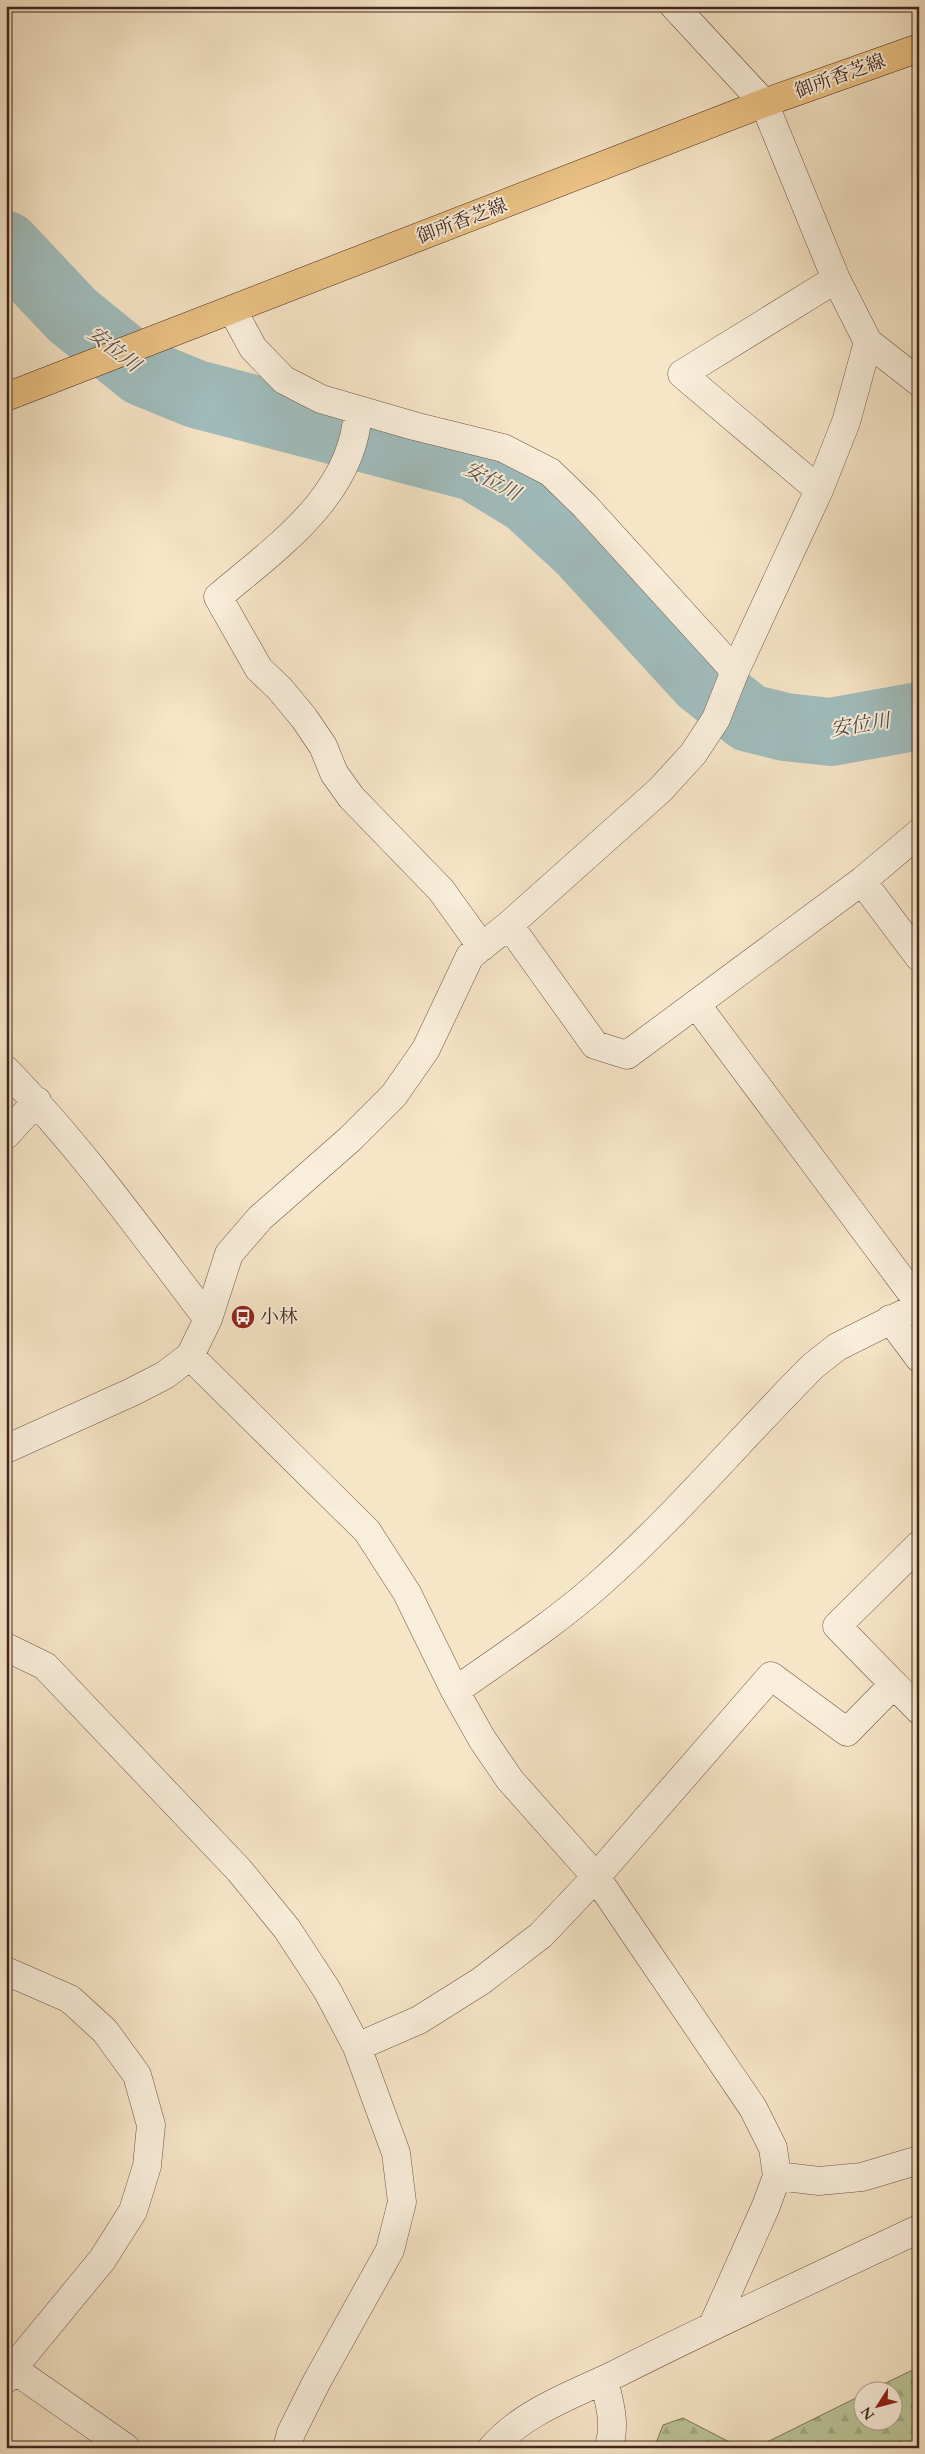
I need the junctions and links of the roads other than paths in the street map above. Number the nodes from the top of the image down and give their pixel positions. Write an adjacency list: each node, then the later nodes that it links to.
1 (674, 6): 3 (street)
2 (919, 48): 3 (main road, 御所香芝線)
3 (764, 103): 4 (street); 5 (main road, 御所香芝線)
4 (836, 279): 6 (street); 10 (street)
5 (233, 311): 8 (main road, 御所香芝線); 9 (street)
6 (868, 342): 7 (street); 10 (street)
7 (919, 382)
8 (6, 398)
9 (358, 417): 11 (street); 15 (street)
10 (819, 490): 11 (street)
11 (735, 671): 14 (street)
12 (919, 833): 13 (street)
13 (862, 881): 16 (street); 17 (street)
14 (508, 925): 15 (street); 17 (street)
15 (482, 947): 22 (street)
16 (919, 957)
17 (696, 1004): 21 (street)
18 (6, 1070): 19 (street)
19 (37, 1101): 20 (street); 22 (street)
20 (6, 1135)
21 (919, 1305): 23 (street)
22 (208, 1319): 24 (street)
23 (890, 1319): 25 (street); 30 (street)
24 (190, 1356): 26 (street); 30 (street)
25 (919, 1358)
26 (6, 1449)
27 (919, 1545): 29 (street)
28 (6, 1647): 34 (street)
29 (894, 1684): 31 (street); 32 (street)
30 (455, 1691): 32 (street)
31 (919, 1710)
32 (596, 1877): 34 (street); 36 (street)
33 (6, 1971): 39 (street)
34 (357, 2047): 42 (street)
35 (919, 2160): 36 (street)
36 (777, 2176): 38 (street)
37 (919, 2228): 38 (street)
38 (712, 2325): 40 (street)
39 (8, 2370): 41 (street)
40 (604, 2380): 43 (street); 44 (street)
41 (126, 2448)
42 (287, 2448)
43 (492, 2448)
44 (608, 2448)

